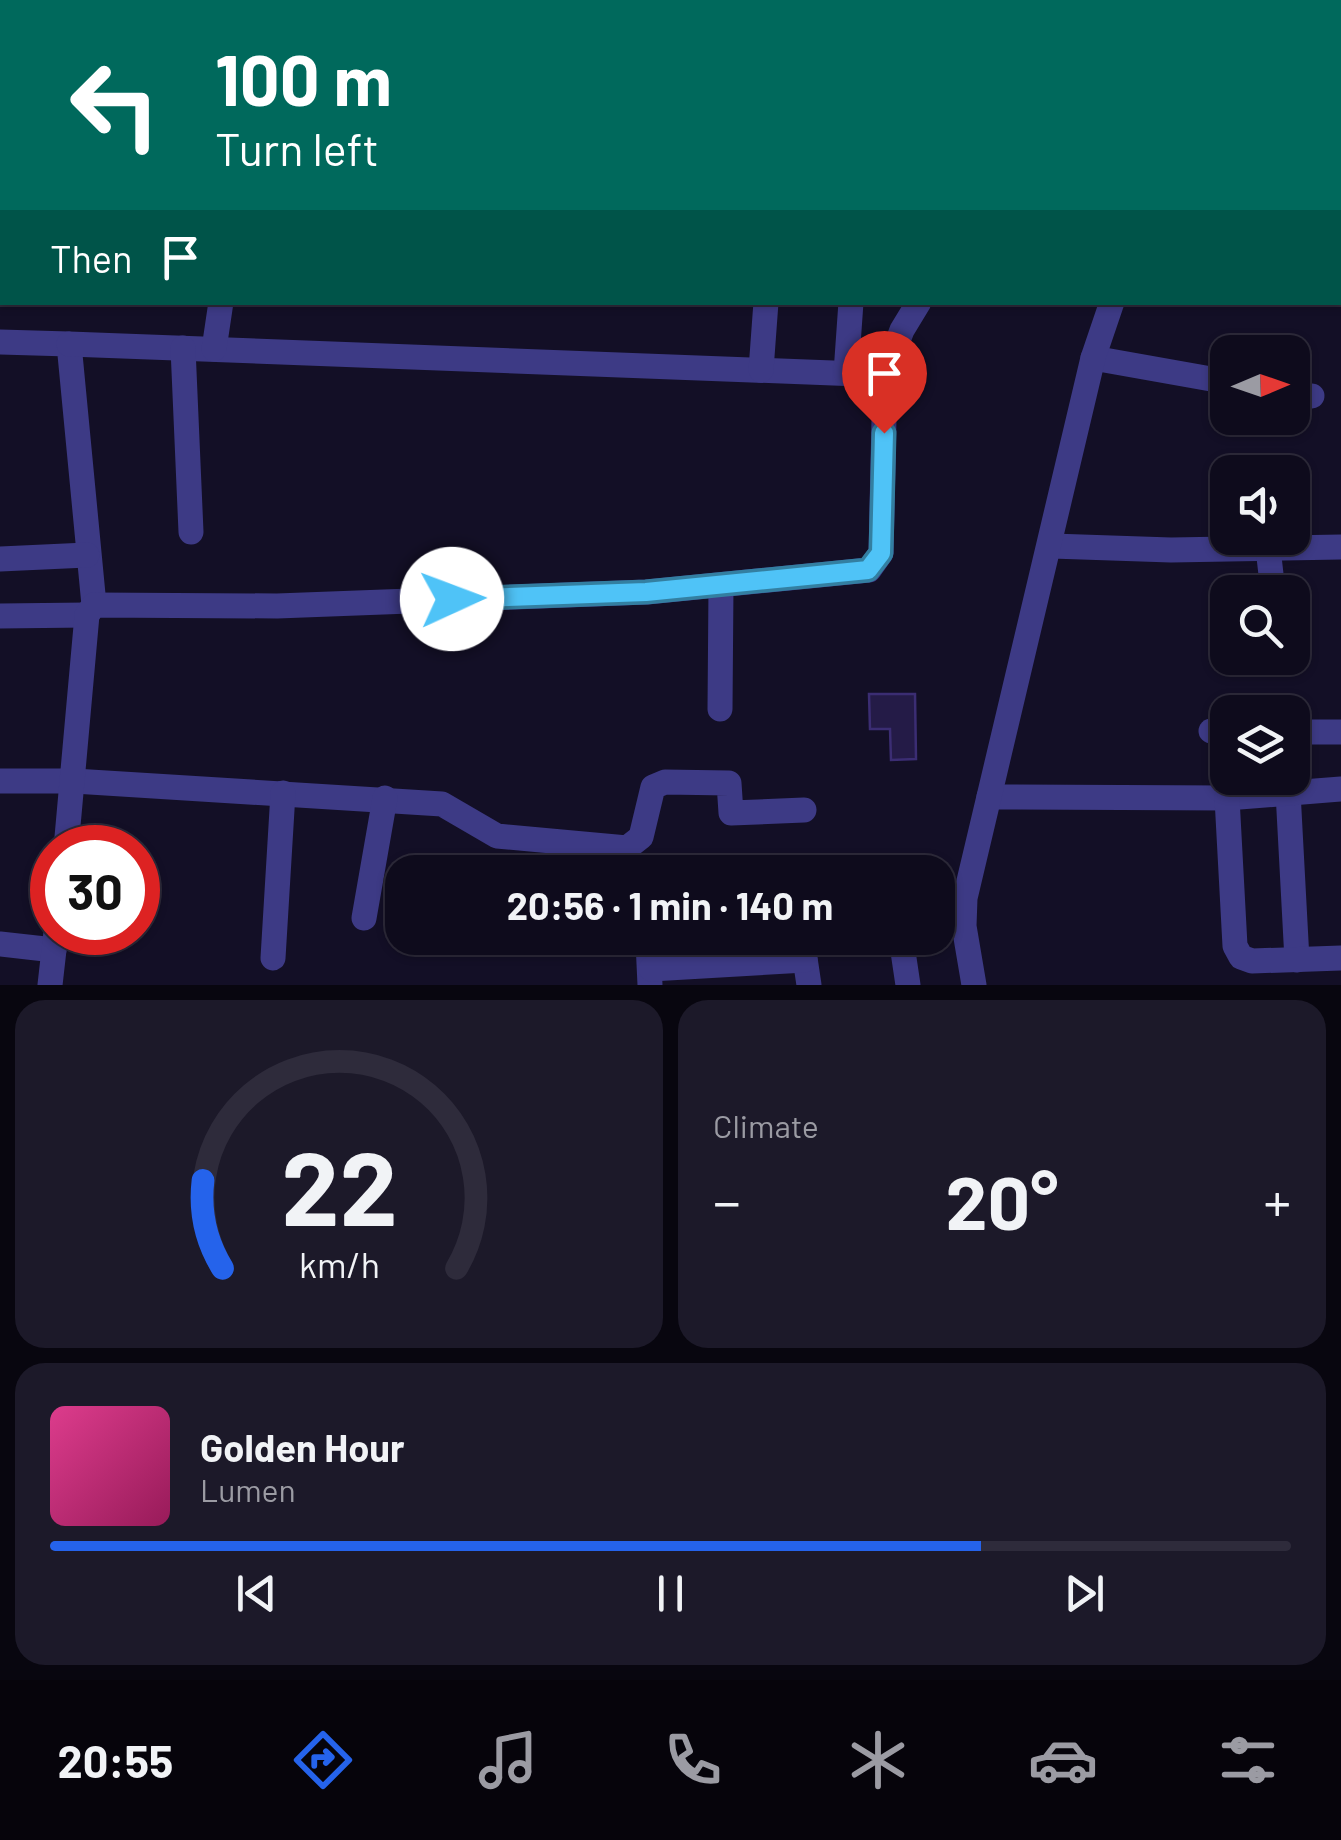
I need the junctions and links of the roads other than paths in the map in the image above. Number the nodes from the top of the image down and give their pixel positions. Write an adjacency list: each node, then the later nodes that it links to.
1 (221, 305): 9 (street)
2 (766, 305): 11 (street)
3 (852, 305): 12 (street)
4 (918, 305): 13 (street)
5 (1111, 305): 10 (street)
6 (0, 342): 7 (street)
7 (69, 344): 8 (street); 20 (street)
8 (183, 348): 9 (street); 15 (street)
9 (214, 349): 11 (street)
10 (1093, 358): 14 (street); 16 (street)
11 (762, 370): 12 (street)
12 (846, 373): 13 (street)
13 (885, 375): 22 (street)
14 (1210, 379)
15 (191, 532)
16 (1052, 546): 19 (street); 35 (street)
17 (1310, 547): 18 (street)
18 (1341, 547)
19 (1210, 549)
20 (87, 554): 21 (street); 23 (street)
21 (0, 559)
22 (721, 586): 23 (street); 25 (street)
23 (91, 610): 24 (street); 29 (street)
24 (0, 616)
25 (720, 709)
26 (1310, 732): 27 (street)
27 (1341, 732)
28 (0, 781): 29 (street)
29 (74, 781): 32 (street); 39 (street)
30 (1341, 789): 31 (street)
31 (1310, 791)
32 (283, 793): 36 (street); 45 (street)
33 (1257, 795): 37 (street)
34 (1288, 795): 47 (street)
35 (988, 797): 37 (street); 52 (street)
36 (385, 798): 38 (street); 40 (street)
37 (1226, 798): 47 (street)
38 (804, 810)
39 (69, 825)
40 (364, 918)
41 (30, 942): 42 (street)
42 (0, 944)
43 (53, 955): 50 (street)
44 (904, 955): 51 (street)
45 (273, 958)
46 (1341, 958): 47 (street)
47 (1296, 960)
48 (806, 961): 49 (street)
49 (651, 977)
50 (50, 985)
51 (908, 985)
52 (974, 985)

